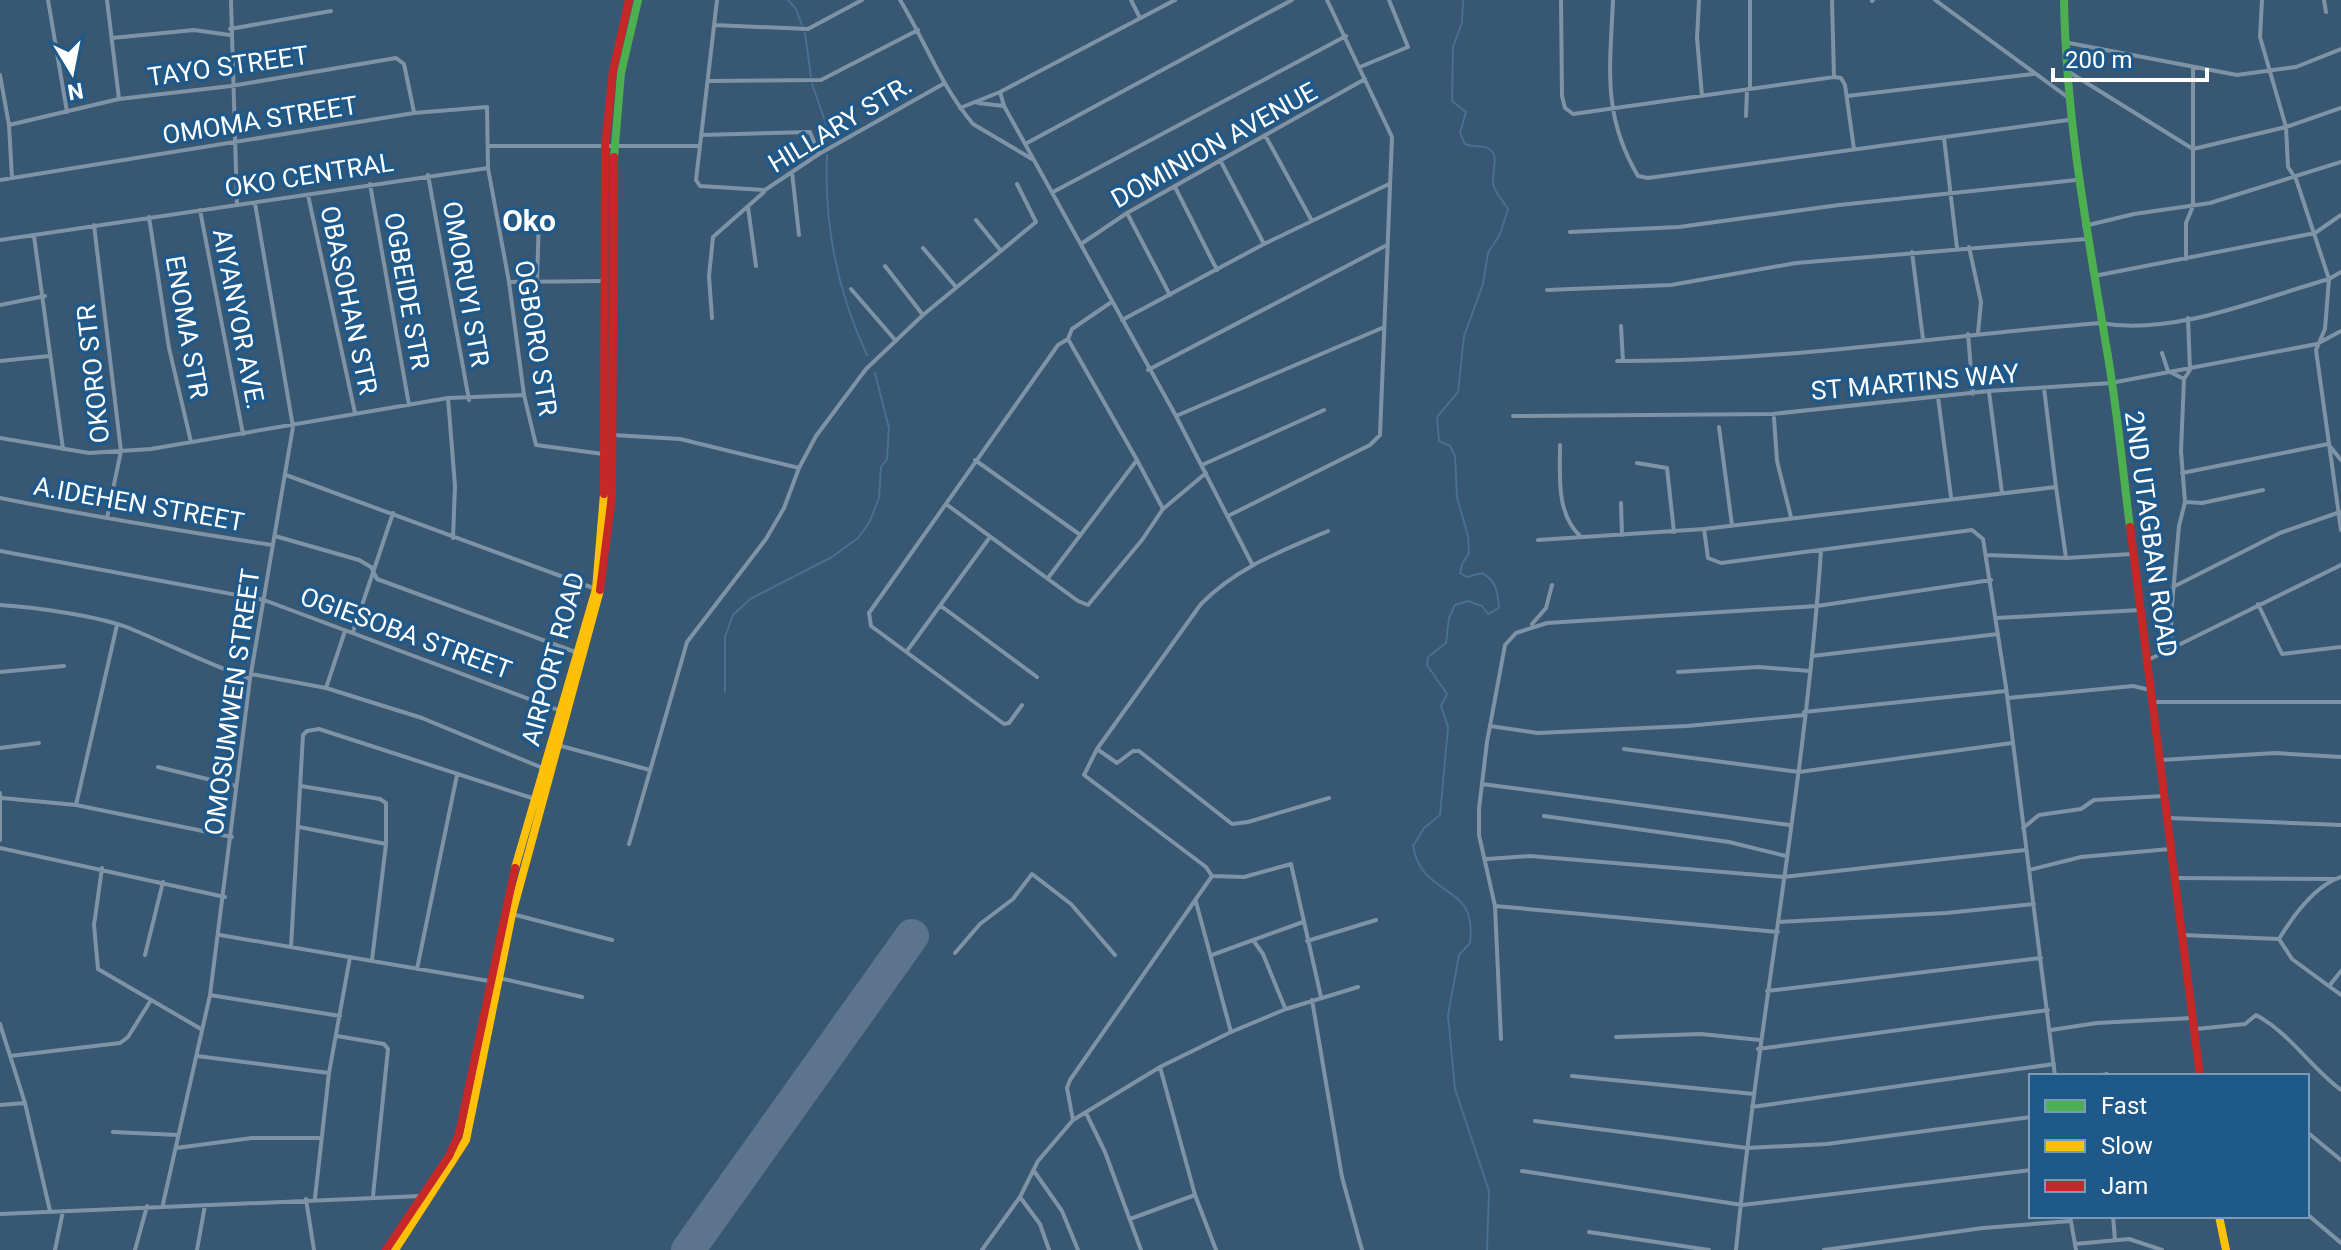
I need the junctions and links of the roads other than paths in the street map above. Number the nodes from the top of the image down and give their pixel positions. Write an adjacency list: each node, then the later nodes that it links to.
1 (48, 0): 55 (street)
2 (107, 0): 30 (street)
3 (231, 0): 28 (street)
4 (629, 0): 68 (main road, AIRPORT ROAD)
5 (638, 0): 68 (main road, AIRPORT ROAD)
6 (717, 0): 26 (street)
7 (862, 0): 26 (street)
8 (900, 0): 27 (street)
9 (1131, 0): 25 (street)
10 (1175, 0): 25 (street)
11 (1292, 0): 65 (street)
12 (1327, 0): 29 (street)
13 (1389, 0): 33 (street)
14 (1561, 0): 54 (street)
15 (1613, 0): 54 (street)
16 (1699, 0): 46 (street)
17 (1750, 0): 44 (street)
18 (1832, 0): 39 (street)
19 (1935, 0): 37 (street)
20 (2064, 0): 31 (main road, 2ND UTAGBAN ROAD)
21 (2262, 0): 36 (street)
22 (2324, 0): 24 (street)
23 (331, 11): 28 (street)
24 (2326, 12)
25 (1140, 18): 45 (street)
26 (714, 25): 41 (street)
27 (918, 30): 41 (street); 42 (street)
28 (230, 32): 30 (street); 43 (street)
29 (1346, 36): 33 (street); 87 (street)
30 (112, 38): 49 (street)
31 (2064, 42): 34 (street); 35 (main road, 2ND UTAGBAN ROAD)
32 (2341, 49): 36 (street)
33 (1360, 67): 40 (street)
34 (2193, 68): 36 (street); 70 (street)
35 (2069, 72): 48 (main road, 2ND UTAGBAN ROAD); 70 (street)
36 (2271, 73): 60 (street)
37 (2033, 74): 47 (street); 48 (street)
38 (0, 75): 59 (street)
39 (1834, 77): 44 (street); 47 (street)
40 (1365, 79): 62 (street, DOMINION AVENUE); 84 (street)
41 (708, 81): 61 (street)
42 (943, 84): 52 (street); 71 (street, HILLARY STR.)
43 (231, 86): 49 (street, TAYO STREET); 56 (street, TAYO STREET); 64 (street)
44 (1749, 88): 46 (street); 57 (street)
45 (1000, 92): 50 (street); 51 (street)
46 (1702, 96): 54 (street)
47 (1847, 96): 69 (street)
48 (2066, 96): 58 (main road, 2ND UTAGBAN ROAD)
49 (119, 99): 55 (street, TAYO STREET)
50 (976, 103): 51 (street); 52 (street)
51 (1004, 106): 65 (street)
52 (960, 108): 72 (street)
53 (2341, 108): 60 (street)
54 (1611, 111): 69 (street)
55 (67, 112): 59 (street, TAYO STREET)
56 (414, 113): 64 (street, OMOMA STREET); 66 (street, OMOMA STREET)
57 (1746, 116)
58 (2068, 120): 69 (street); 81 (main road, 2ND UTAGBAN ROAD)
59 (9, 125): 78 (street)
60 (2286, 127): 70 (street); 79 (street)
61 (701, 135): 67 (street); 71 (street)
62 (1265, 135): 73 (street, DOMINION AVENUE); 100 (street)
63 (1944, 138): 88 (street)
64 (234, 142): 78 (street, OMOMA STREET); 91 (street)
65 (1027, 143): 72 (street)
66 (490, 146): 68 (street); 75 (street)
67 (699, 146): 68 (street); 86 (street, HILLARY STR.)
68 (610, 147): 124 (main road, AIRPORT ROAD); 172 (main road, AIRPORT ROAD)
69 (1854, 149)
70 (2193, 149): 92 (street)
71 (819, 154): 76 (street, HILLARY STR.)
72 (1034, 160): 87 (street)
73 (1220, 160): 85 (street, DOMINION AVENUE); 110 (street)
74 (2341, 162): 79 (street)
75 (488, 168): 77 (street, OKO CENTRAL); 125 (street, OGBORO STR)
76 (792, 172): 86 (street, HILLARY STR.); 105 (street)
77 (428, 175): 82 (street, OKO CENTRAL); 162 (street, OMORUYI STR)
78 (12, 178): 80 (street, OMOMA STREET)
79 (2296, 179): 92 (street); 104 (street)
80 (0, 180)
81 (2079, 180): 88 (street); 102 (main road, 2ND UTAGBAN ROAD)
82 (370, 184): 89 (street, OKO CENTRAL); 163 (street, OGBEIDE STR)
83 (1017, 184): 115 (street)
84 (1389, 184): 100 (street); 111 (street)
85 (1175, 186): 95 (street, DOMINION AVENUE); 120 (street)
86 (765, 190): 93 (street)
87 (1053, 192): 109 (street)
88 (1950, 193): 103 (street); 114 (street)
89 (308, 195): 90 (street, OKO CENTRAL); 165 (street, OBASOHAN STR)
90 (255, 203): 91 (street, OKO CENTRAL); 169 (street, OMOSUMWEN STREET)
91 (237, 205): 94 (street, OKO CENTRAL)
92 (2193, 206): 102 (street); 117 (street)
93 (748, 207): 118 (street); 135 (street)
94 (200, 210): 98 (street, OKO CENTRAL); 171 (street, AIYANYOR AVE.)
95 (1127, 213): 109 (street, DOMINION AVENUE); 130 (street)
96 (2341, 215): 104 (street)
97 (539, 216): 126 (street)
98 (149, 217): 101 (street, OKO CENTRAL); 174 (street, ENOMA STR)
99 (976, 220): 115 (street)
100 (1312, 221): 110 (street)
101 (94, 225): 106 (street, OKO CENTRAL); 178 (street, OKORO STR)
102 (2084, 226): 107 (main road, 2ND UTAGBAN ROAD)
103 (1570, 232)
104 (2315, 233): 117 (street); 123 (street)
105 (799, 235)
106 (34, 236): 108 (street, OKO CENTRAL); 131 (street)
107 (2086, 239): 112 (street); 122 (main road, 2ND UTAGBAN ROAD)
108 (0, 240)
109 (1080, 244): 132 (street)
110 (1264, 244): 120 (street)
111 (1385, 246): 140 (street); 151 (street)
112 (1969, 247): 114 (street); 142 (street)
113 (923, 248): 127 (street)
114 (1957, 248): 116 (street)
115 (1001, 251): 127 (street)
116 (1912, 252): 129 (street); 145 (street)
117 (2186, 259): 122 (street)
118 (756, 266)
119 (885, 266): 134 (street)
120 (1217, 270): 130 (street)
121 (2341, 272): 123 (street)
122 (2094, 276): 138 (main road, 2ND UTAGBAN ROAD)
123 (2329, 279): 136 (street); 147 (street)
124 (605, 281): 126 (street); 179 (main road, AIRPORT ROAD)
125 (509, 282): 126 (street); 159 (street, OGBORO STR)
126 (537, 282)
127 (956, 287): 134 (street)
128 (851, 289): 146 (street)
129 (1547, 290)
130 (1170, 295): 137 (street)
131 (45, 296): 133 (street); 149 (street)
132 (1110, 303): 137 (street); 144 (street)
133 (0, 305)
134 (923, 315): 146 (street)
135 (712, 318)
136 (2188, 318): 138 (street); 152 (street)
137 (1122, 320): 151 (street)
138 (2100, 323): 142 (street); 155 (main road, 2ND UTAGBAN ROAD)
139 (1621, 326): 145 (street)
140 (1382, 328): 166 (street); 201 (street)
141 (2341, 331): 147 (street, ST MARTINS WAY)
142 (1978, 333): 143 (street)
143 (1968, 334): 145 (street); 158 (street)
144 (1068, 339): 180 (street); 181 (street)
145 (1923, 339)
146 (896, 341): 185 (street)
147 (2317, 344): 152 (street, ST MARTINS WAY); 175 (street)
148 (2162, 353): 153 (street)
149 (50, 356): 150 (street); 177 (street)
150 (0, 361)
151 (1148, 370): 166 (street)
152 (2190, 370): 153 (street, ST MARTINS WAY); 154 (street)
153 (2172, 373): 154 (street); 155 (street, ST MARTINS WAY)
154 (2184, 379): 187 (street)
155 (2111, 383): 156 (street, ST MARTINS WAY); 219 (main road, 2ND UTAGBAN ROAD)
156 (2044, 388): 157 (street, ST MARTINS WAY); 189 (street)
157 (1989, 391): 158 (street, ST MARTINS WAY); 191 (street)
158 (1973, 394): 160 (street, ST MARTINS WAY)
159 (524, 395): 162 (street); 179 (street, OGBORO STR)
160 (1938, 397): 167 (street, ST MARTINS WAY); 192 (street)
161 (448, 398): 162 (street); 163 (street); 214 (street)
162 (469, 400)
163 (409, 405): 165 (street)
164 (1324, 410): 184 (street)
165 (355, 413): 169 (street)
166 (1176, 416): 184 (street)
167 (1513, 416)
168 (1774, 418): 202 (street)
169 (293, 427): 171 (street); 188 (street, OMOSUMWEN STREET)
170 (1719, 427): 204 (street)
171 (243, 434): 174 (street)
172 (611, 435): 185 (street); 266 (main road, AIRPORT ROAD)
173 (0, 438): 177 (street)
174 (191, 442): 178 (street)
175 (2328, 444): 182 (street); 187 (street); 194 (street)
176 (1560, 445): 212 (street)
177 (63, 449): 178 (street)
178 (121, 451): 203 (street, OKORO STR)
179 (603, 454): 229 (main road, AIRPORT ROAD)
180 (975, 460): 197 (street); 209 (street)
181 (1137, 460): 198 (street); 209 (street)
182 (2341, 460)
183 (1637, 463): 208 (street)
184 (1202, 465): 186 (street)
185 (799, 468): 274 (street)
186 (1206, 473): 198 (street); 201 (street)
187 (2182, 473): 195 (street)
188 (286, 475): 200 (street); 211 (street, OMOSUMWEN STREET)
189 (2056, 487): 191 (street); 221 (street)
190 (2263, 490): 195 (street)
191 (2002, 493): 192 (street)
192 (1951, 497): 202 (street)
193 (0, 498): 203 (street, A.IDEHEN STREET)
194 (2339, 500): 199 (street)
195 (2185, 502): 228 (street)
196 (1621, 503): 210 (street)
197 (946, 504): 213 (street); 244 (street)
198 (1163, 509): 225 (street)
199 (2340, 512): 206 (street); 228 (street)
200 (393, 513): 214 (street); 224 (street)
201 (1228, 516): 222 (street)
202 (1791, 517): 204 (street)
203 (107, 518): 216 (street, A.IDEHEN STREET)
204 (1732, 525): 205 (street)
205 (1704, 529): 208 (street); 218 (street)
206 (2341, 530)
207 (1328, 531): 222 (street)
208 (1674, 532): 210 (street)
209 (1079, 534): 225 (street)
210 (1622, 535): 212 (street)
211 (275, 536): 216 (street, OMOSUMWEN STREET); 224 (street)
212 (1580, 536): 215 (street)
213 (990, 537): 225 (street); 233 (street)
214 (453, 538): 229 (street)
215 (1538, 540)
216 (272, 545): 230 (street, OMOSUMWEN STREET)
217 (0, 551): 230 (street, OGIESOBA STREET)
218 (1821, 551): 220 (street); 234 (street)
219 (2132, 554): 221 (street); 235 (main road, 2ND UTAGBAN ROAD)
220 (1987, 555): 221 (street); 226 (street)
221 (2066, 558)
222 (1252, 564): 268 (street)
223 (2341, 565): 231 (street)
224 (372, 575): 240 (street); 245 (street)
225 (1048, 578)
226 (1991, 580): 234 (street); 236 (street)
227 (1552, 585): 238 (street)
228 (2175, 586): 243 (street)
229 (596, 589): 245 (main road, AIRPORT ROAD)
230 (264, 600): 239 (street, OGIESOBA STREET); 252 (street, OMOSUMWEN STREET)
231 (2258, 604): 242 (street); 243 (street)
232 (0, 605): 237 (street)
233 (941, 606): 244 (street); 253 (street)
234 (1817, 606): 238 (street); 246 (street)
235 (2140, 610): 236 (street); 247 (main road, 2ND UTAGBAN ROAD)
236 (1996, 618): 241 (street)
237 (117, 625): 252 (street); 284 (street)
238 (1530, 626): 263 (street)
239 (345, 631): 240 (street, OGIESOBA STREET); 254 (street)
240 (353, 632): 261 (street, OGIESOBA STREET)
241 (1998, 634): 246 (street); 256 (street)
242 (2341, 647)
243 (2172, 650): 247 (street)
244 (907, 651): 260 (street)
245 (578, 653): 261 (main road, AIRPORT ROAD)
246 (1812, 656): 249 (street)
247 (2148, 660): 255 (main road, 2ND UTAGBAN ROAD)
248 (64, 666): 250 (street)
249 (1810, 671): 251 (street); 262 (street)
250 (0, 672)
251 (1678, 672)
252 (251, 676): 254 (street); 278 (street, OMOSUMWEN STREET)
253 (1037, 677)
254 (326, 688): 273 (street)
255 (2152, 690): 257 (street); 258 (main road, 2ND UTAGBAN ROAD)
256 (2006, 691): 257 (street); 262 (street)
257 (2007, 698): 265 (street)
258 (2154, 702): 259 (street); 271 (main road, 2ND UTAGBAN ROAD)
259 (2341, 702)
260 (1022, 705)
261 (562, 711): 273 (main road, AIRPORT ROAD)
262 (1804, 713): 263 (street); 275 (street)
263 (1490, 726): 277 (street)
264 (39, 743): 267 (street)
265 (2012, 743): 275 (street); 290 (street)
266 (561, 746): 274 (street); 312 (main road, AIRPORT ROAD)
267 (0, 748)
268 (1097, 749): 282 (street); 302 (street)
269 (1624, 749): 275 (street)
270 (2341, 757): 271 (street)
271 (2161, 760): 281 (main road, 2ND UTAGBAN ROAD)
272 (158, 767): 278 (street)
273 (545, 769): 283 (main road, AIRPORT ROAD)
274 (650, 770): 294 (street)
275 (1799, 772): 287 (street)
276 (457, 775): 279 (street); 283 (street); 331 (street)
277 (1482, 784): 287 (street); 299 (street)
278 (236, 786): 291 (street, OMOSUMWEN STREET)
279 (301, 786): 289 (street); 293 (street)
280 (1, 795): 284 (street); 292 (street)
281 (2166, 796): 286 (main road, 2ND UTAGBAN ROAD); 290 (street)
282 (1329, 798)
283 (535, 799): 334 (main road, AIRPORT ROAD)
284 (76, 805): 291 (street)
285 (1544, 816): 298 (street)
286 (2169, 818): 288 (street); 296 (main road, 2ND UTAGBAN ROAD)
287 (1790, 825): 298 (street)
288 (2341, 825)
289 (299, 827): 293 (street); 323 (street)
290 (2023, 828): 297 (street)
291 (232, 837): 308 (street, OMOSUMWEN STREET)
292 (0, 840)
293 (386, 844): 330 (street)
294 (629, 844)
295 (0, 848): 300 (street)
296 (2172, 848): 301 (street); 305 (main road, 2ND UTAGBAN ROAD)
297 (2025, 850): 301 (street); 303 (street)
298 (1786, 856): 303 (street)
299 (1487, 859): 303 (street); 311 (street)
300 (102, 868): 307 (street); 342 (street)
301 (2029, 870): 310 (street)
302 (1212, 876): 309 (street); 314 (street)
303 (1783, 877): 315 (street)
304 (2341, 877): 306 (street)
305 (2176, 878): 306 (street); 318 (main road, 2ND UTAGBAN ROAD)
306 (2334, 879): 319 (street)
307 (163, 882): 308 (street); 325 (street)
308 (225, 897): 317 (street, OMOSUMWEN STREET)
309 (1196, 902): 327 (street); 373 (street)
310 (2034, 904): 315 (street); 329 (street)
311 (1495, 906): 316 (street); 355 (street)
312 (512, 914): 320 (street); 333 (main road, AIRPORT ROAD)
313 (1376, 920): 322 (street)
314 (1303, 922): 321 (street); 322 (street)
315 (1778, 922): 316 (street)
316 (1778, 932): 337 (street)
317 (220, 935): 323 (street); 338 (street, OMOSUMWEN STREET)
318 (2182, 935): 319 (street); 347 (main road, 2ND UTAGBAN ROAD)
319 (2279, 939): 335 (street)
320 (612, 940)
321 (1253, 940): 327 (street); 344 (street)
322 (1307, 941): 341 (street)
323 (291, 947): 328 (street)
324 (955, 953): 326 (street)
325 (145, 955)
326 (1115, 955)
327 (1212, 955): 352 (street)
328 (350, 957): 330 (street); 346 (street)
329 (2041, 958): 337 (street); 345 (street)
330 (372, 960): 331 (street)
331 (417, 969): 334 (street)
332 (2341, 971): 335 (street)
333 (499, 978): 340 (street); 413 (main road, AIRPORT ROAD)
334 (489, 981): 386 (main road, AIRPORT ROAD)
335 (2329, 985): 339 (street)
336 (1358, 987): 341 (street)
337 (1767, 991): 356 (street)
338 (210, 995): 346 (street); 349 (street, OMOSUMWEN STREET)
339 (2341, 995)
340 (582, 997)
341 (1321, 997): 343 (street)
342 (151, 1000): 349 (street); 358 (street)
343 (1312, 1000): 352 (street); 418 (street)
344 (1285, 1008)
345 (2048, 1010): 351 (street); 357 (street)
346 (340, 1016): 353 (street)
347 (2195, 1018): 350 (main road, 2ND UTAGBAN ROAD); 351 (street)
348 (0, 1024): 358 (street)
349 (202, 1029): 359 (street, OMOSUMWEN STREET)
350 (2196, 1029): 364 (main road, 2ND UTAGBAN ROAD); 366 (street)
351 (2051, 1030): 360 (street)
352 (1231, 1032): 361 (street)
353 (337, 1036): 362 (street); 387 (street)
354 (1616, 1037): 356 (street)
355 (1501, 1039)
356 (1760, 1040): 357 (street)
357 (1758, 1049): 367 (street)
358 (10, 1056): 368 (street)
359 (197, 1056): 362 (street); 377 (street, OMOSUMWEN STREET)
360 (2054, 1064): 363 (street); 370 (street)
361 (1160, 1067): 371 (street); 385 (street)
362 (329, 1073): 378 (street)
363 (2055, 1074)
364 (2200, 1074)
365 (1572, 1076): 367 (street)
366 (2341, 1090)
367 (1754, 1094): 370 (street)
368 (25, 1103): 369 (street); 395 (street)
369 (0, 1105)
370 (1752, 1107): 380 (street)
371 (1086, 1113): 373 (street); 402 (street)
372 (2029, 1117): 380 (street)
373 (1073, 1120): 383 (street)
374 (1535, 1121): 380 (street)
375 (113, 1132): 377 (street)
376 (2309, 1134): 381 (street)
377 (178, 1135): 379 (street, OMOSUMWEN STREET)
378 (321, 1138): 379 (street); 389 (street)
379 (176, 1148): 391 (street, OMOSUMWEN STREET)
380 (1747, 1148): 394 (street)
381 (2341, 1160)
382 (2029, 1170): 394 (street)
383 (1034, 1171): 388 (street); 415 (street)
384 (1522, 1171): 394 (street)
385 (1195, 1195): 402 (street); 417 (street)
386 (423, 1196): 387 (street); 412 (main road, AIRPORT ROAD)
387 (372, 1197): 389 (street)
388 (1020, 1197): 407 (street); 414 (street)
389 (315, 1198): 390 (street)
390 (306, 1199): 392 (street); 411 (street)
391 (163, 1204): 392 (street); 393 (street)
392 (205, 1204): 410 (street)
393 (147, 1205): 396 (street); 409 (street)
394 (1742, 1205): 420 (street)
395 (50, 1211): 396 (street); 397 (street)
396 (63, 1211): 408 (street)
397 (0, 1214)
398 (2309, 1216): 405 (street)
399 (2070, 1218): 406 (street); 421 (street)
400 (2113, 1218): 404 (street)
401 (2219, 1218): 423 (main road)
402 (1130, 1219): 416 (street)
403 (1589, 1232): 419 (street)
404 (2115, 1240): 406 (street); 422 (street)
405 (2341, 1243)
406 (2075, 1247)
407 (985, 1249)
408 (55, 1250)
409 (135, 1250)
410 (197, 1250)
411 (314, 1250)
412 (386, 1250)
413 (395, 1250)
414 (1049, 1250)
415 (1078, 1250)
416 (1141, 1250)
417 (1216, 1250)
418 (1362, 1250)
419 (1709, 1250)
420 (1736, 1250)
421 (1824, 1250)
422 (2162, 1250)
423 (2226, 1250)

